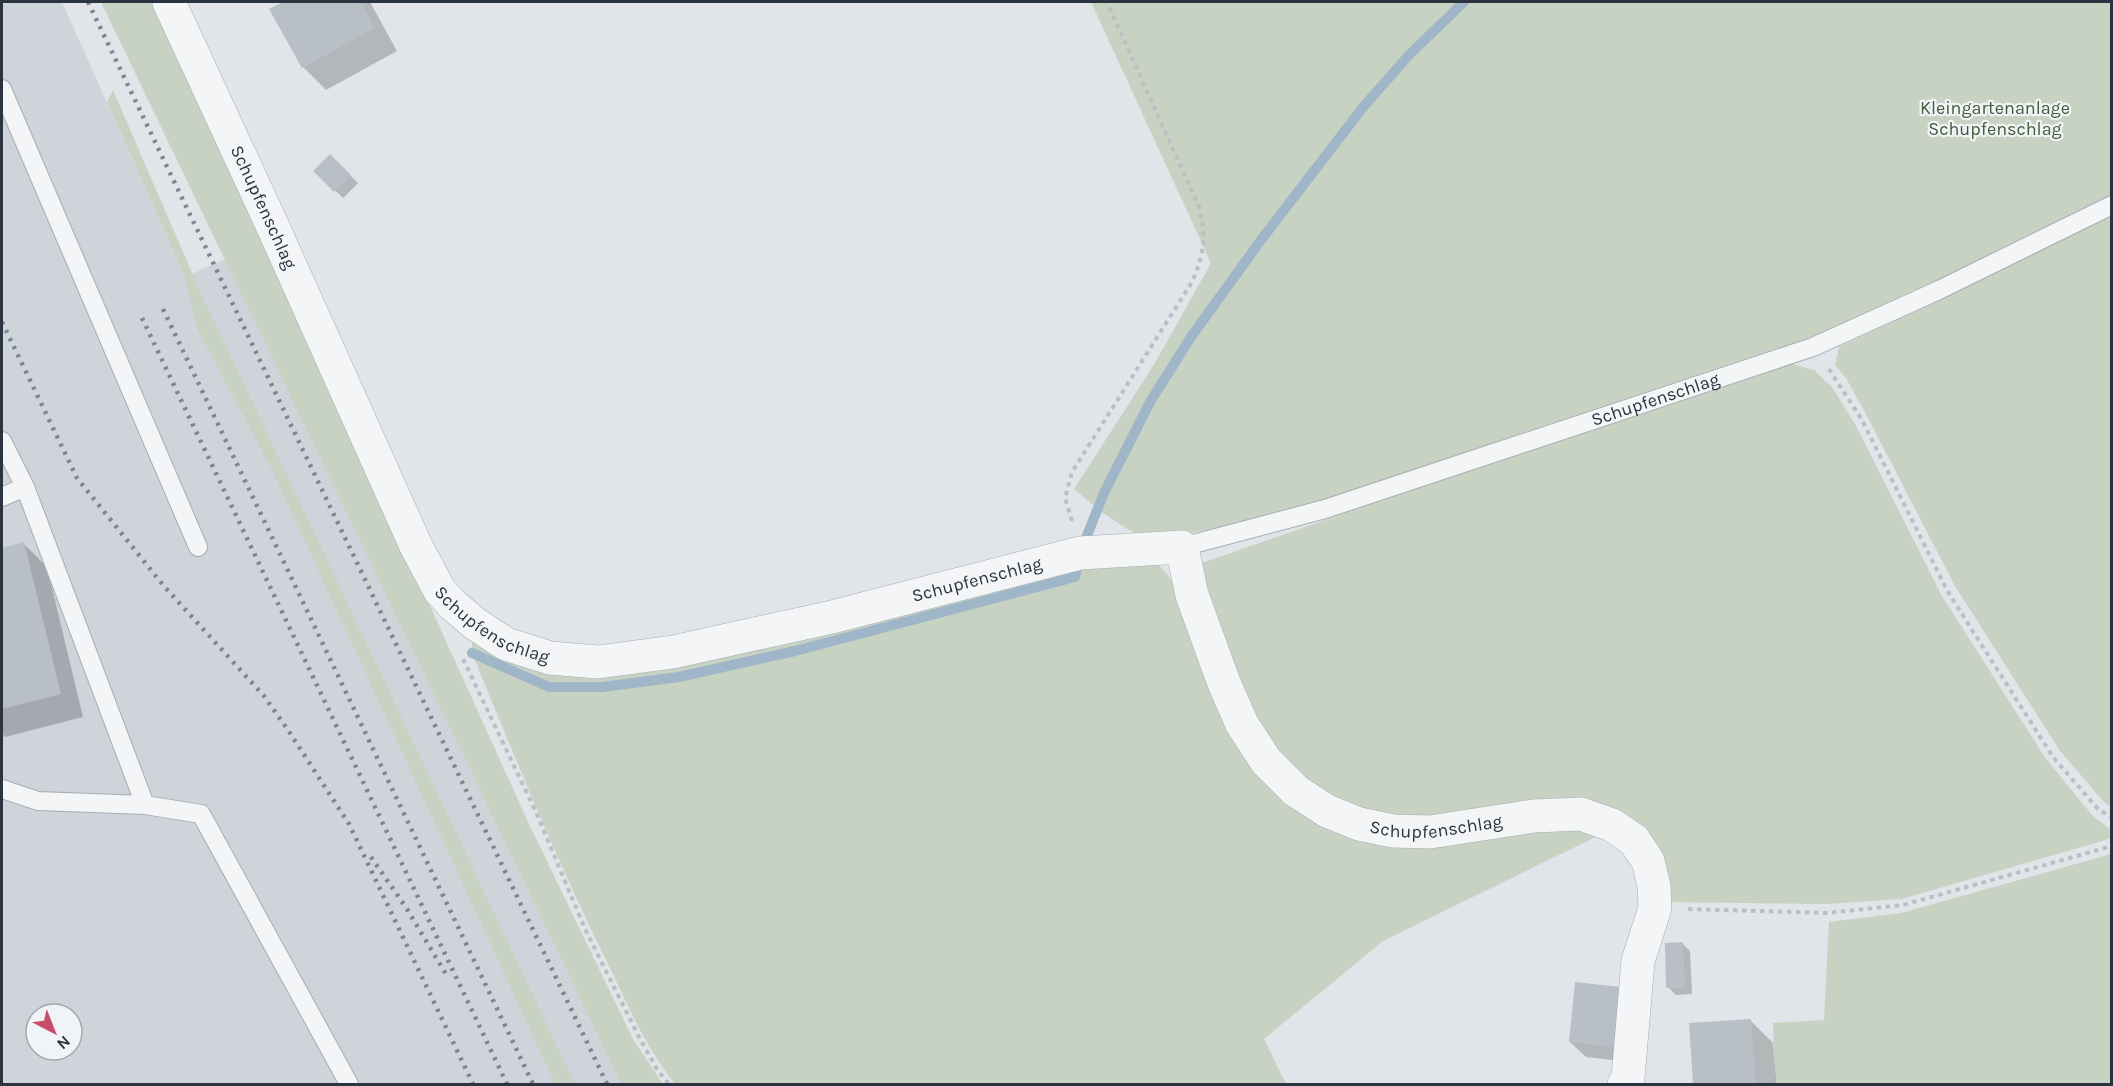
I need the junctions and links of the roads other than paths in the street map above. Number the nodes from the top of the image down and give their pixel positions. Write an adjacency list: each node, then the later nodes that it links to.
1 (169, 2): 8 (street, Schupfenschlag)
2 (2, 89): 7 (lane)
3 (2112, 204): 8 (lane, Schupfenschlag)
4 (2, 441): 5 (lane)
5 (25, 487): 6 (lane); 10 (lane)
6 (2, 497)
7 (198, 547)
8 (1182, 547): 12 (street, Schupfenschlag)
9 (2, 789): 10 (lane)
10 (145, 805): 11 (lane)
11 (349, 1084)
12 (1624, 1084)

